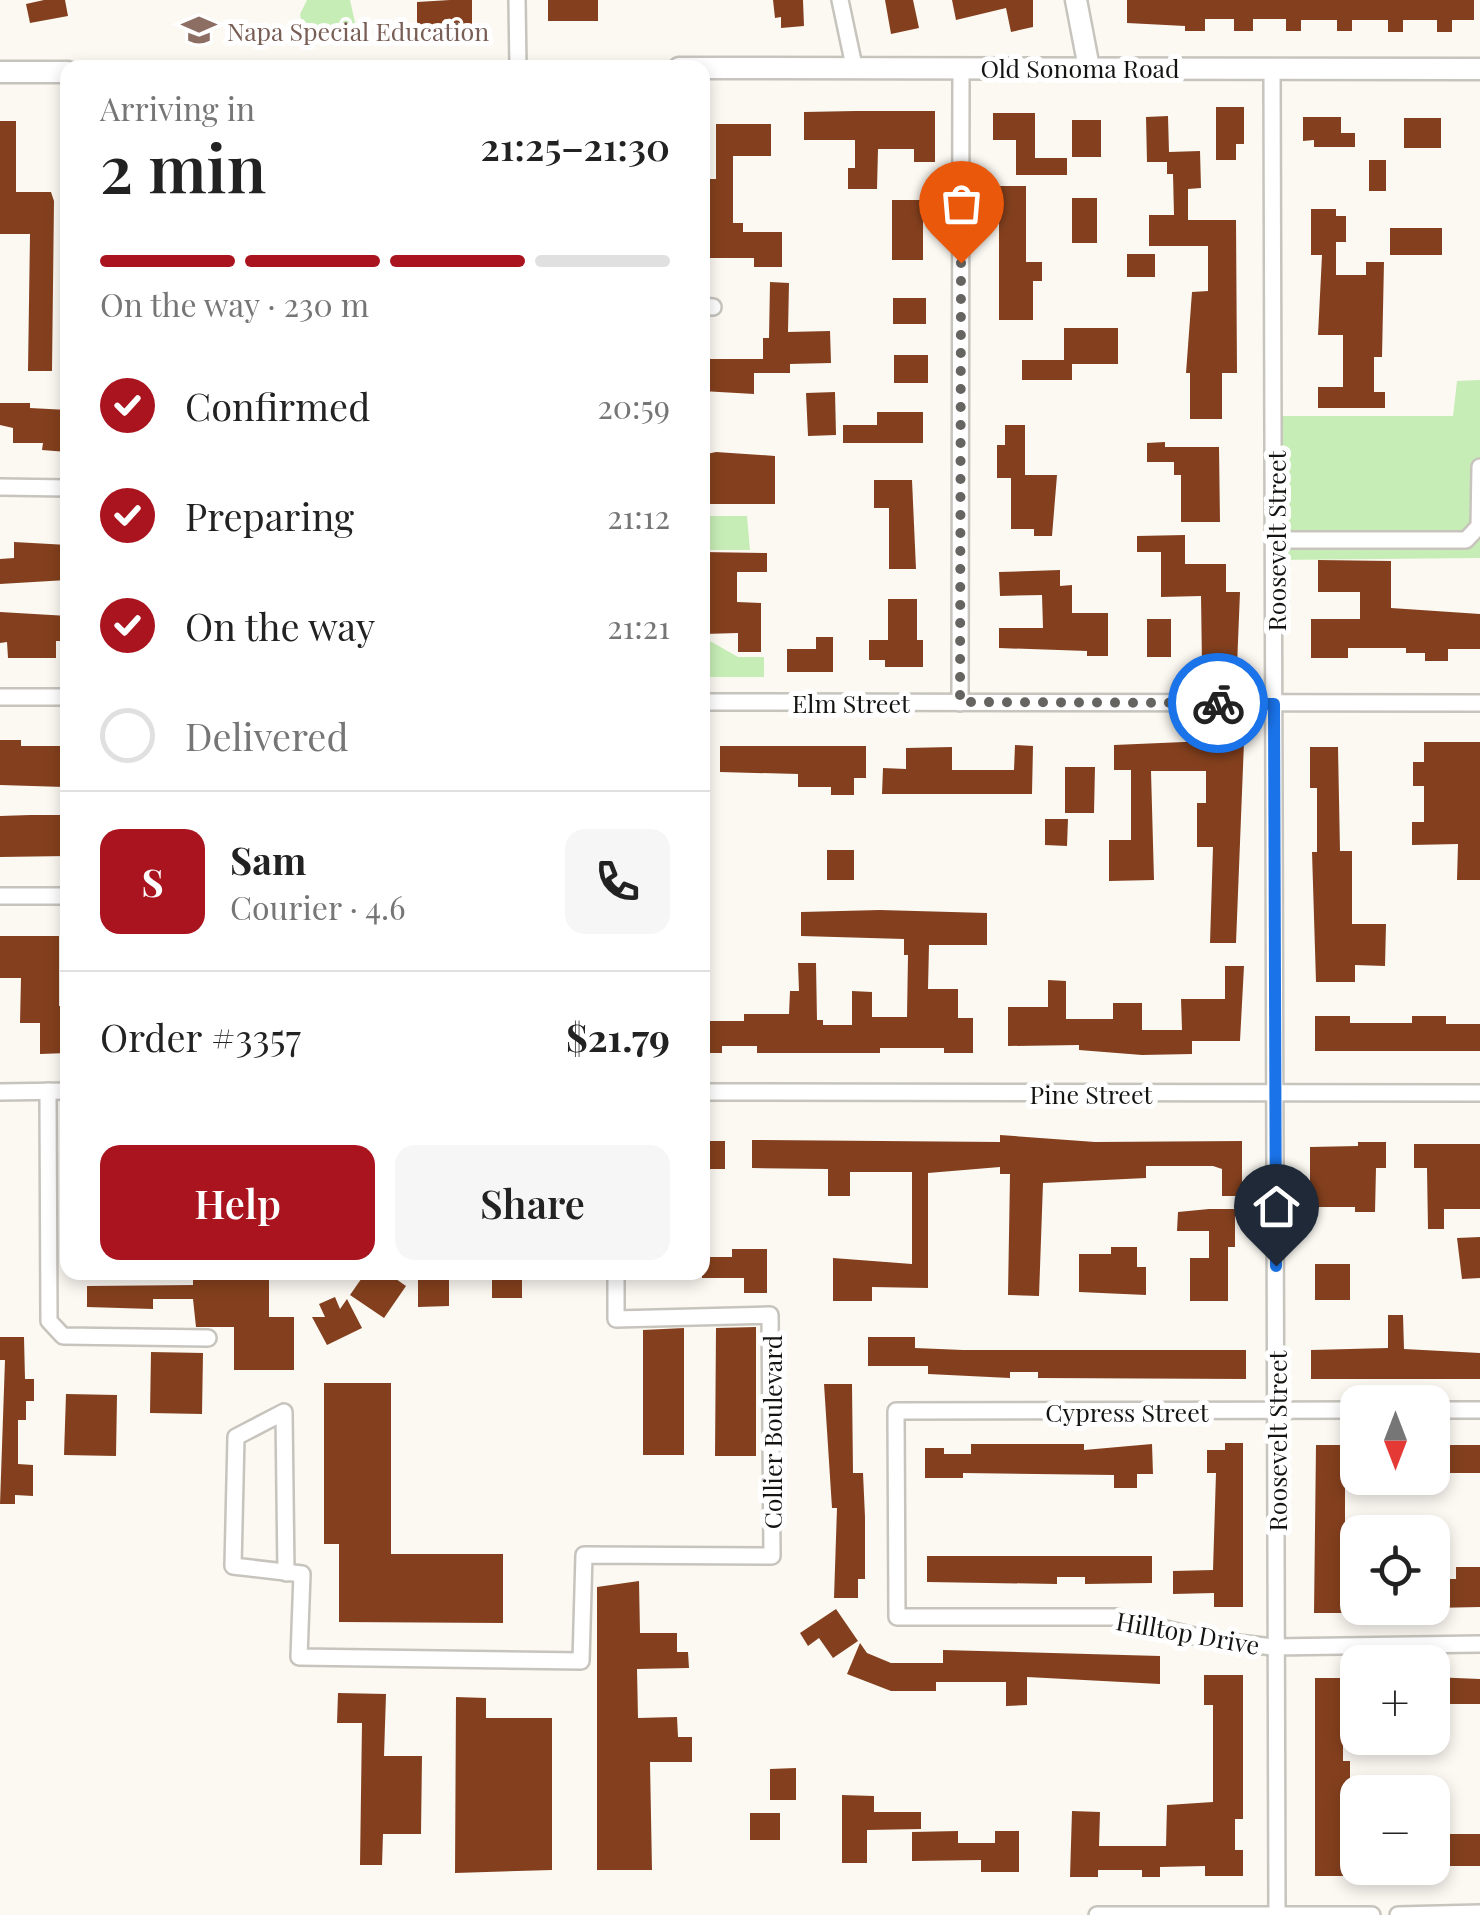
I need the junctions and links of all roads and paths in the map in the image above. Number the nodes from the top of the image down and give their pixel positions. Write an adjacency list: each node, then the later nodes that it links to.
1 (516, 0): 4 (street)
2 (840, 0): 5 (street)
3 (1076, 0): 8 (main road)
4 (518, 60)
5 (854, 66): 6 (main road, Old Sonoma Road); 7 (main road, Old Sonoma Road)
6 (960, 66): 8 (main road, Old Sonoma Road); 20 (street)
7 (710, 68)
8 (1089, 68): 9 (main road, Old Sonoma Road)
9 (1272, 69): 10 (main road, Old Sonoma Road); 16 (street, Roosevelt Street)
10 (1480, 69)
11 (0, 72): 12 (main road)
12 (60, 72)
13 (1480, 466): 16 (street)
14 (0, 487): 15 (street)
15 (60, 488)
16 (1275, 540): 22 (street, Roosevelt Street)
17 (0, 698): 18 (street)
18 (60, 698)
19 (710, 702): 20 (street, Elm Street)
20 (960, 702): 22 (street, Elm Street)
21 (1480, 703): 22 (street, Elm Street)
22 (1274, 704): 29 (street, Roosevelt Street)
23 (0, 896): 24 (street)
24 (60, 896)
25 (0, 1092): 26 (street)
26 (48, 1092): 27 (street); 32 (street)
27 (60, 1092)
28 (710, 1092): 29 (street, Pine Street)
29 (1277, 1094): 30 (street, Pine Street); 33 (street, Roosevelt Street)
30 (1480, 1094)
31 (616, 1280): 37 (street, Collier Boulevard)
32 (208, 1338)
33 (1276, 1410): 34 (street, Cypress Street); 38 (street, Cypress Street); 40 (street, Roosevelt Street)
34 (1340, 1410)
35 (1450, 1410): 36 (street)
36 (1480, 1410)
37 (286, 1572): 37 (street, Collier Boulevard)
38 (897, 1617): 40 (street, Hilltop Drive)
39 (1480, 1644): 40 (street, Hilltop Drive)
40 (1274, 1647): 42 (street, Roosevelt Street)
41 (1480, 1913): 45 (street)
42 (1277, 1914): 43 (street); 44 (street)
43 (1097, 1915)
44 (1372, 1915)
45 (1398, 1915)

